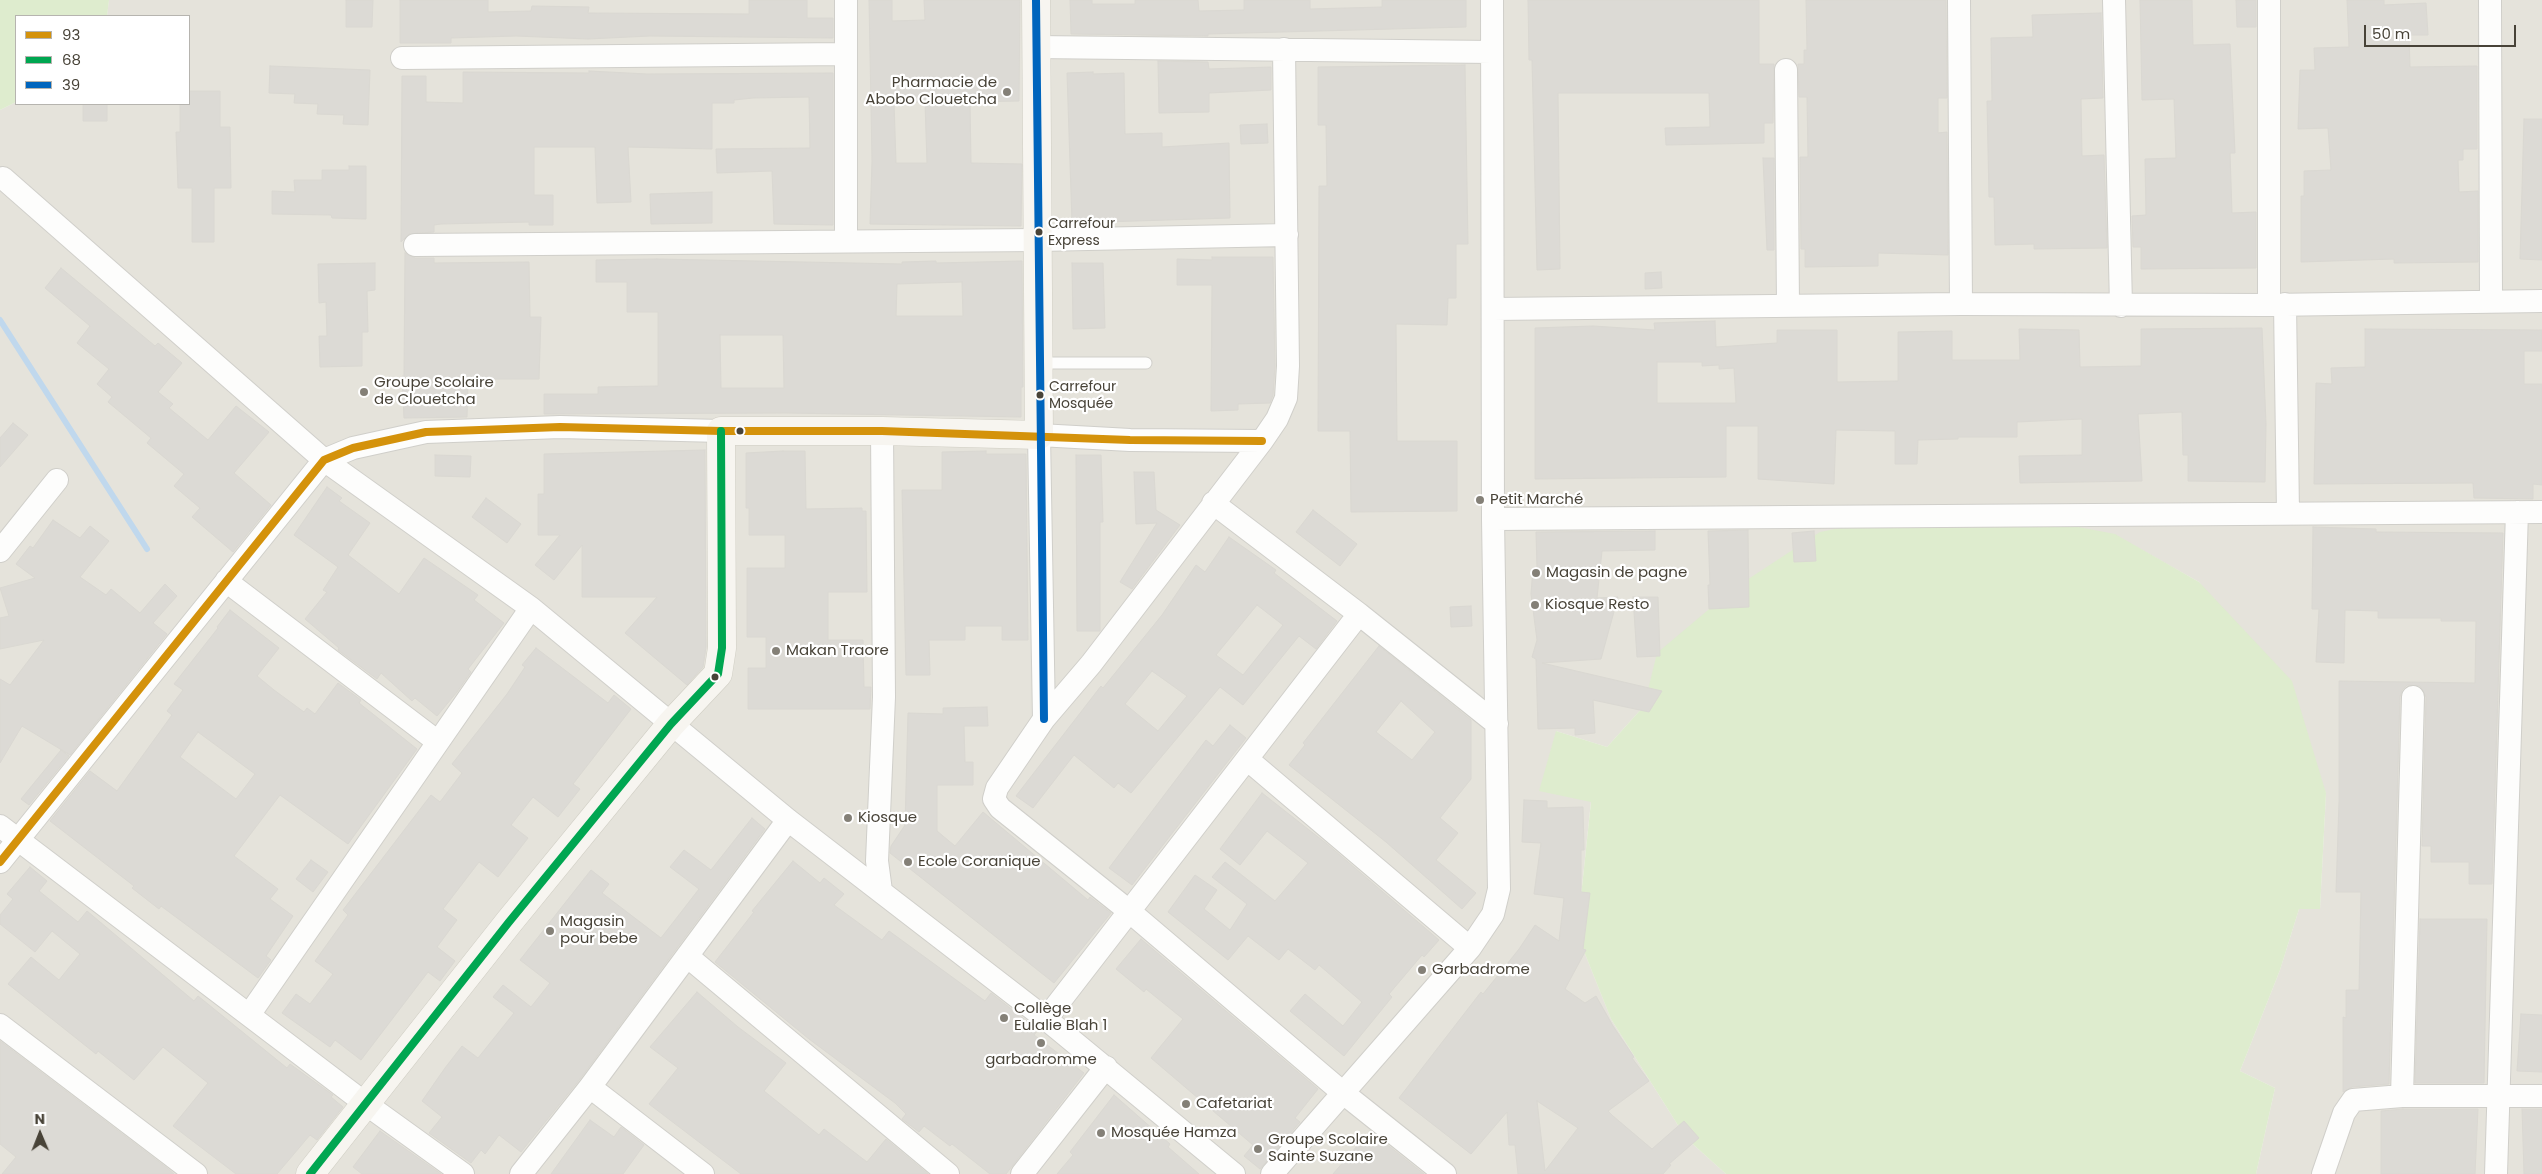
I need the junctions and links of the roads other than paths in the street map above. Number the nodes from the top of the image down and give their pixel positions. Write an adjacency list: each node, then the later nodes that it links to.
1 (846, 0): 11 (street)
2 (1036, 0): 8 (street)
3 (1492, 0): 10 (street)
4 (1959, 0): 21 (street)
5 (2114, 0): 24 (street)
6 (2269, 0): 22 (street)
7 (2490, 0): 19 (street)
8 (1035, 47): 9 (street); 16 (street)
9 (1284, 49): 10 (street); 15 (street)
10 (1492, 52): 25 (street)
11 (846, 54): 12 (street); 17 (street)
12 (402, 58)
13 (1786, 70): 23 (street)
14 (3, 178): 32 (street)
15 (1287, 235): 16 (street); 31 (street)
16 (1038, 240): 17 (street); 26 (street)
17 (846, 241): 18 (street)
18 (415, 245)
19 (2492, 301): 20 (street); 22 (street)
20 (2542, 301)
21 (1961, 304): 23 (street); 24 (street)
22 (2277, 304): 24 (street); 37 (street)
23 (1788, 306): 25 (street)
24 (2121, 306)
25 (1493, 309): 38 (street)
26 (1039, 363): 27 (lane); 30 (street)
27 (1146, 363)
28 (721, 430): 29 (street); 32 (street); 45 (street)
29 (882, 431): 30 (street); 52 (street)
30 (1040, 436): 31 (street); 44 (street)
31 (1262, 441): 34 (street)
32 (324, 460): 40 (street); 41 (street)
33 (57, 480): 39 (street)
34 (1213, 503): 42 (street); 44 (street)
35 (2518, 512): 36 (street); 37 (street); 63 (street)
36 (2542, 512)
37 (2288, 513): 38 (street)
38 (1494, 519): 46 (street)
39 (0, 551)
40 (226, 581): 47 (street); 50 (street)
41 (531, 608): 45 (street); 47 (street)
42 (1360, 614): 46 (street); 48 (street)
43 (2413, 697): 62 (street)
44 (1044, 719): 53 (street)
45 (672, 724): 49 (street); 65 (street)
46 (1497, 724): 54 (street)
47 (438, 742): 56 (street)
48 (1247, 759): 53 (street); 54 (street)
49 (788, 820): 52 (street); 55 (street)
50 (9, 832): 51 (street); 56 (street)
51 (0, 862)
52 (881, 891): 57 (street)
53 (1129, 911): 57 (street); 61 (street)
54 (1470, 948): 61 (street)
55 (687, 956): 60 (street); 71 (street)
56 (249, 1015): 65 (street)
57 (1046, 1018): 59 (street)
58 (0, 1024): 66 (street)
59 (1106, 1067): 72 (street); 73 (street)
60 (590, 1087): 69 (street); 70 (street)
61 (1342, 1092): 74 (street); 75 (street)
62 (2402, 1096): 63 (street); 76 (street)
63 (2499, 1096): 64 (street); 77 (street)
64 (2542, 1096)
65 (366, 1104): 67 (street); 68 (street)
66 (196, 1174)
67 (310, 1174)
68 (463, 1174)
69 (521, 1174)
70 (704, 1174)
71 (948, 1174)
72 (1022, 1174)
73 (1234, 1174)
74 (1272, 1174)
75 (1445, 1174)
76 (2323, 1174)
77 (2496, 1174)

